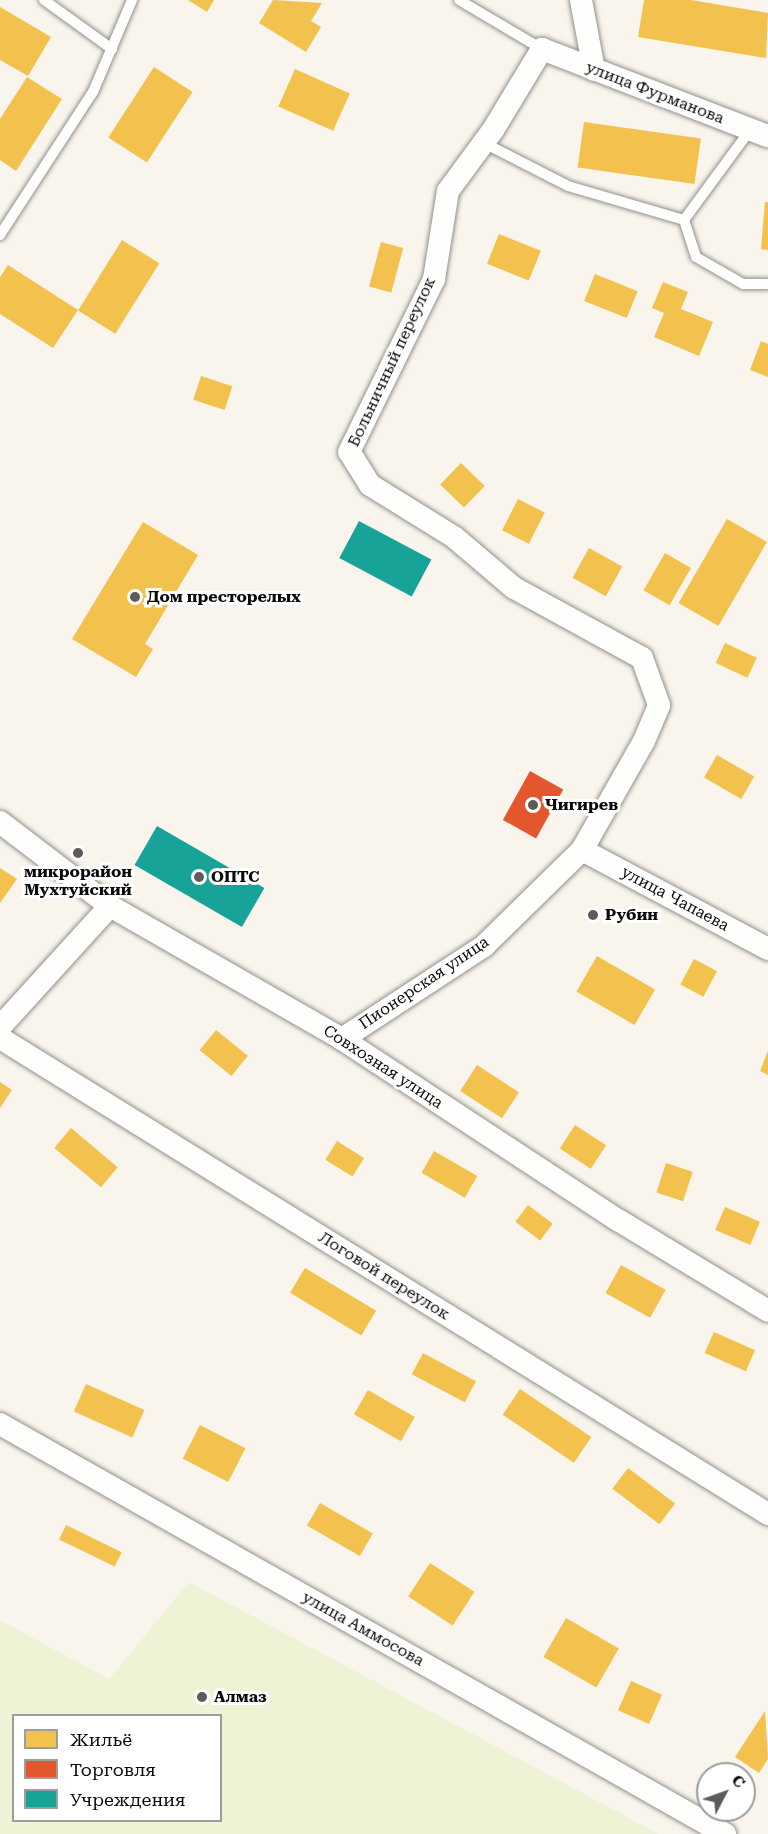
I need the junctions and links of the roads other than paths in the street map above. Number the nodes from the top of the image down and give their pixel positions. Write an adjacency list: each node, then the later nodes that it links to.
1 (44, 0): 5 (lane)
2 (132, 0): 5 (lane)
3 (459, 0): 6 (lane)
4 (581, 0): 7 (street)
5 (112, 49): 11 (lane)
6 (542, 49): 7 (street, улица Фурманова); 9 (street, Больничный переулок)
7 (594, 70): 8 (street, улица Фурманова)
8 (759, 133): 10 (lane)
9 (483, 142): 10 (lane); 14 (street, Больничный переулок)
10 (684, 220): 12 (lane)
11 (0, 235)
12 (768, 284)
13 (0, 822): 15 (street, Совхозная улица)
14 (582, 850): 16 (street, улица Чапаева); 19 (street, Пионерская улица)
15 (110, 906): 17 (street); 19 (street, Совхозная улица)
16 (768, 949)
17 (0, 1027)
18 (0, 1038): 22 (street, Логовой переулок)
19 (342, 1039): 20 (street, Совхозная улица)
20 (768, 1311)
21 (0, 1424): 23 (street, улица Аммосова)
22 (768, 1514)
23 (725, 1834)

